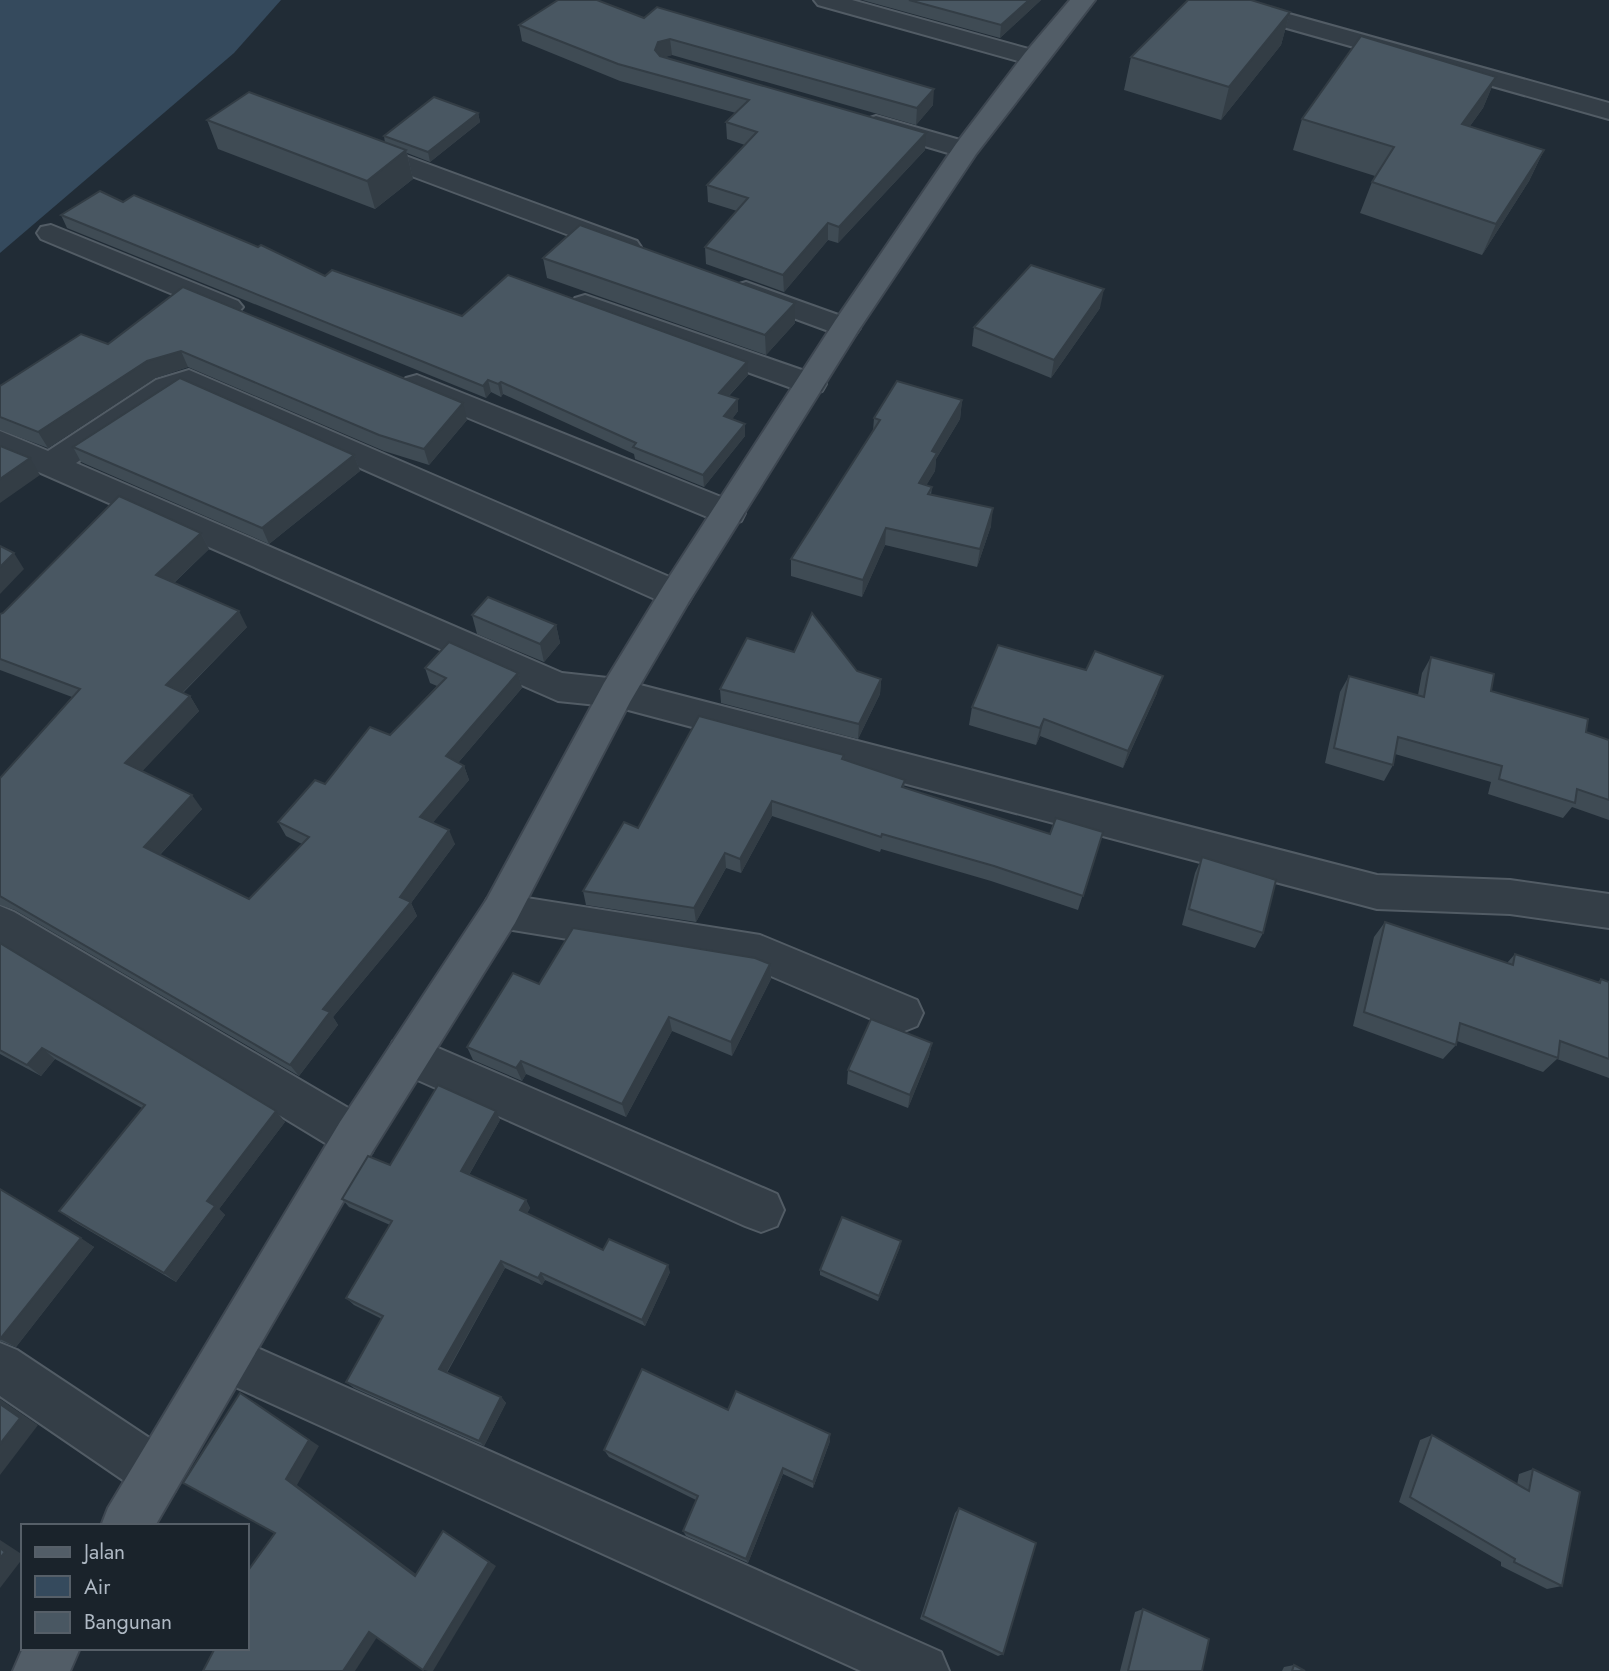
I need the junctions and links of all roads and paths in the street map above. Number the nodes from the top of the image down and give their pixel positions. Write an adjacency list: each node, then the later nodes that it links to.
1 (826, 0): 4 (street)
2 (1083, 0): 4 (main road)
3 (1213, 0): 5 (street)
4 (1034, 58): 8 (main road)
5 (1609, 111)
6 (858, 119): 8 (street)
7 (342, 141): 10 (street)
8 (965, 150): 14 (main road)
9 (51, 233): 13 (street)
10 (652, 256)
11 (716, 280): 14 (street)
12 (562, 296): 16 (street)
13 (251, 317)
14 (845, 328): 16 (main road)
15 (393, 375): 20 (street)
16 (811, 384): 20 (main road)
17 (0, 442): 18 (street)
18 (50, 465): 19 (street); 22 (street)
19 (123, 494): 21 (street); 23 (street)
20 (729, 513): 22 (main road)
21 (94, 522)
22 (676, 594): 23 (main road)
23 (617, 693): 24 (main road); 25 (street)
24 (501, 911): 27 (street); 28 (main road)
25 (1609, 911)
26 (0, 924): 29 (street)
27 (902, 1013)
28 (408, 1055): 29 (main road); 30 (street)
29 (356, 1137): 31 (main road)
30 (761, 1210)
31 (226, 1358): 33 (main road); 37 (street)
32 (0, 1367): 33 (street)
33 (157, 1473): 34 (main road)
34 (127, 1524)
35 (53, 1650): 36 (main road)
36 (40, 1671)
37 (922, 1671)

